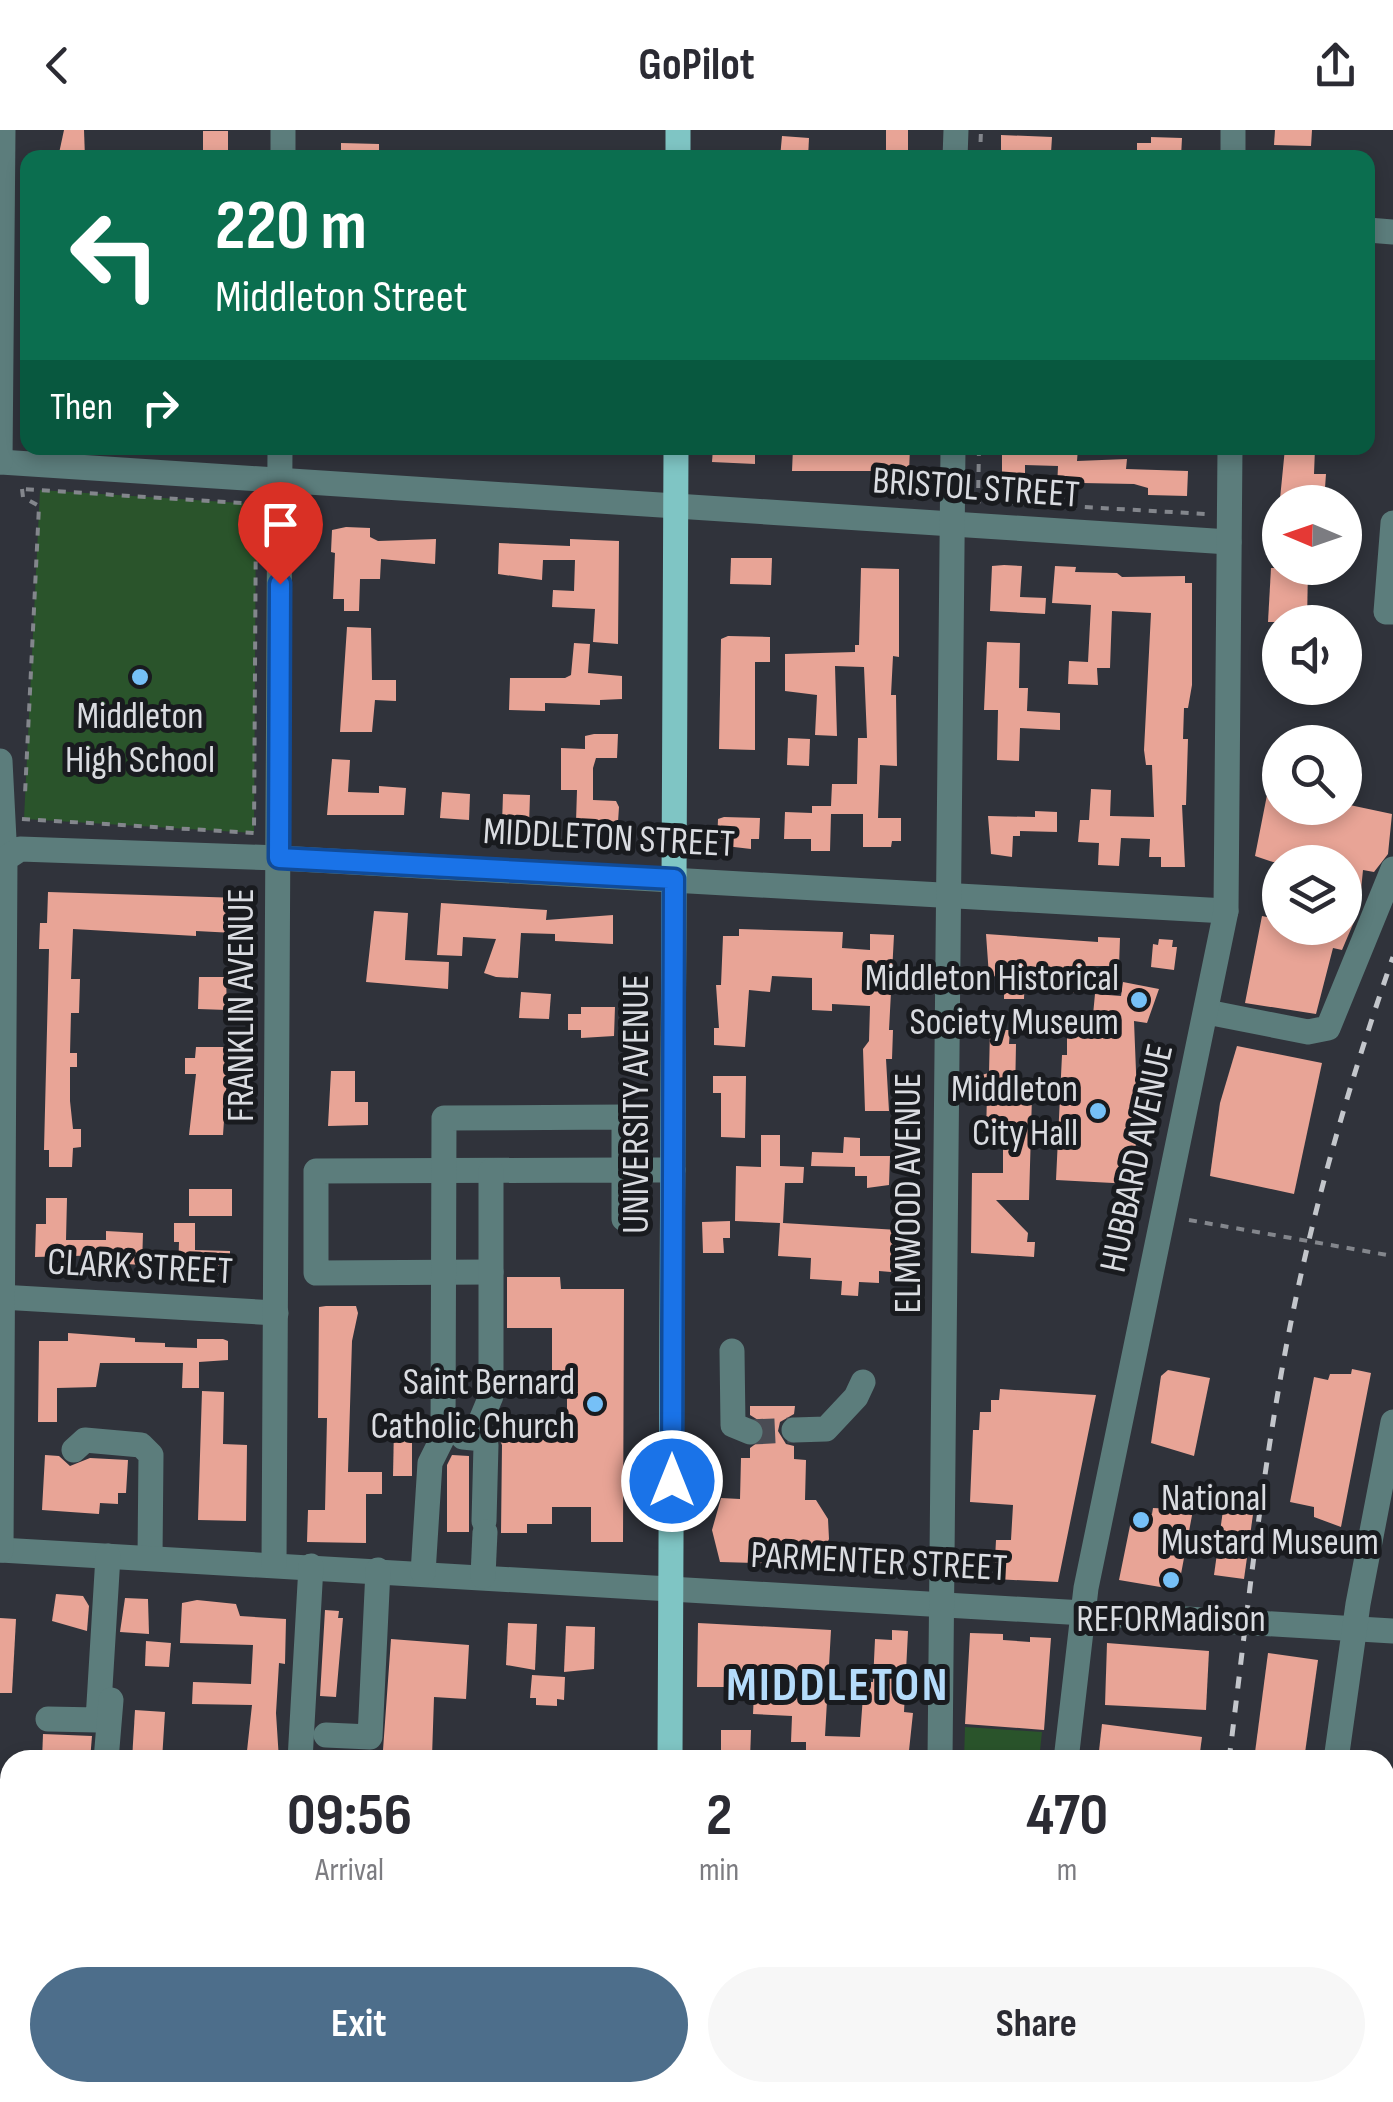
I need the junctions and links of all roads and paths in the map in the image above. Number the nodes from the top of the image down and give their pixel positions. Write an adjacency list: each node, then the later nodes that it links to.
1 (2, 130): 7 (street)
2 (280, 455): 8 (street, FRANKLIN AVENUE)
3 (676, 455): 9 (main road, UNIVERSITY AVENUE)
4 (953, 455): 12 (street, ELMWOOD AVENUE)
5 (979, 455): 10 (path)
6 (1230, 455): 13 (street, HUBBARD AVENUE)
7 (0, 462): 8 (street, BRISTOL STREET)
8 (280, 479): 9 (street, BRISTOL STREET); 19 (street, FRANKLIN AVENUE)
9 (676, 504): 12 (street, BRISTOL STREET); 22 (main road, UNIVERSITY AVENUE)
10 (1206, 514)
11 (1393, 523): 14 (street)
12 (952, 524): 13 (street, BRISTOL STREET); 23 (street, ELMWOOD AVENUE)
13 (1229, 542): 24 (street, HUBBARD AVENUE)
14 (1391, 570): 15 (street)
15 (1393, 612)
16 (0, 761): 18 (street)
17 (24, 800): 18 (path)
18 (5, 820): 20 (street)
19 (279, 858): 20 (street, MIDDLETON STREET); 22 (street, MIDDLETON STREET); 31 (street, FRANKLIN AVENUE)
20 (5, 866): 41 (street)
21 (1393, 868): 25 (street)
22 (674, 879): 23 (street, MIDDLETON STREET); 30 (main road, UNIVERSITY AVENUE)
23 (947, 894): 24 (street, MIDDLETON STREET); 60 (street, ELMWOOD AVENUE)
24 (1226, 910): 25 (street, HUBBARD AVENUE)
25 (1207, 1012): 61 (street, HUBBARD AVENUE)
26 (1138, 1122): 27 (path)
27 (1158, 1124)
28 (490, 1170): 29 (street); 32 (street); 40 (street)
29 (624, 1170): 30 (street); 32 (street); 34 (street)
30 (673, 1170): 59 (main road, UNIVERSITY AVENUE)
31 (277, 1171): 33 (street); 35 (street, FRANKLIN AVENUE)
32 (444, 1171): 33 (street); 39 (street)
33 (316, 1172): 36 (street)
34 (624, 1218)
35 (276, 1220): 36 (street); 42 (street, FRANKLIN AVENUE)
36 (316, 1220): 39 (street)
37 (1189, 1220): 38 (path)
38 (1393, 1256)
39 (445, 1272): 40 (street); 48 (street)
40 (491, 1272): 49 (street)
41 (2, 1297): 42 (street, CLARK STREET); 51 (street)
42 (276, 1313): 54 (street, FRANKLIN AVENUE)
43 (732, 1351): 47 (street)
44 (863, 1382): 46 (street)
45 (1393, 1422): 62 (street)
46 (794, 1430)
47 (750, 1432)
48 (443, 1437): 49 (street); 57 (street)
49 (474, 1437): 58 (street)
50 (74, 1450): 53 (street)
51 (0, 1550): 52 (street, PARMENTER STREET)
52 (115, 1556): 53 (street, PARMENTER STREET); 64 (street); 66 (street)
53 (150, 1558): 54 (street, PARMENTER STREET)
54 (274, 1564): 55 (street, PARMENTER STREET)
55 (311, 1566): 56 (street, PARMENTER STREET); 67 (street)
56 (378, 1570): 57 (street, PARMENTER STREET); 65 (street)
57 (422, 1572): 58 (street, PARMENTER STREET)
58 (483, 1576): 59 (street, PARMENTER STREET)
59 (671, 1587): 60 (street, PARMENTER STREET); 68 (main road, UNIVERSITY AVENUE)
60 (942, 1604): 61 (street, PARMENTER STREET); 69 (street, ELMWOOD AVENUE)
61 (1082, 1612): 62 (street, PARMENTER STREET); 70 (street, HUBBARD AVENUE)
62 (1354, 1628): 63 (street, PARMENTER STREET); 71 (street)
63 (1393, 1631)
64 (48, 1718)
65 (326, 1734)
66 (106, 1750)
67 (301, 1750)
68 (670, 1750)
69 (940, 1750)
70 (1067, 1750)
71 (1337, 1750)

